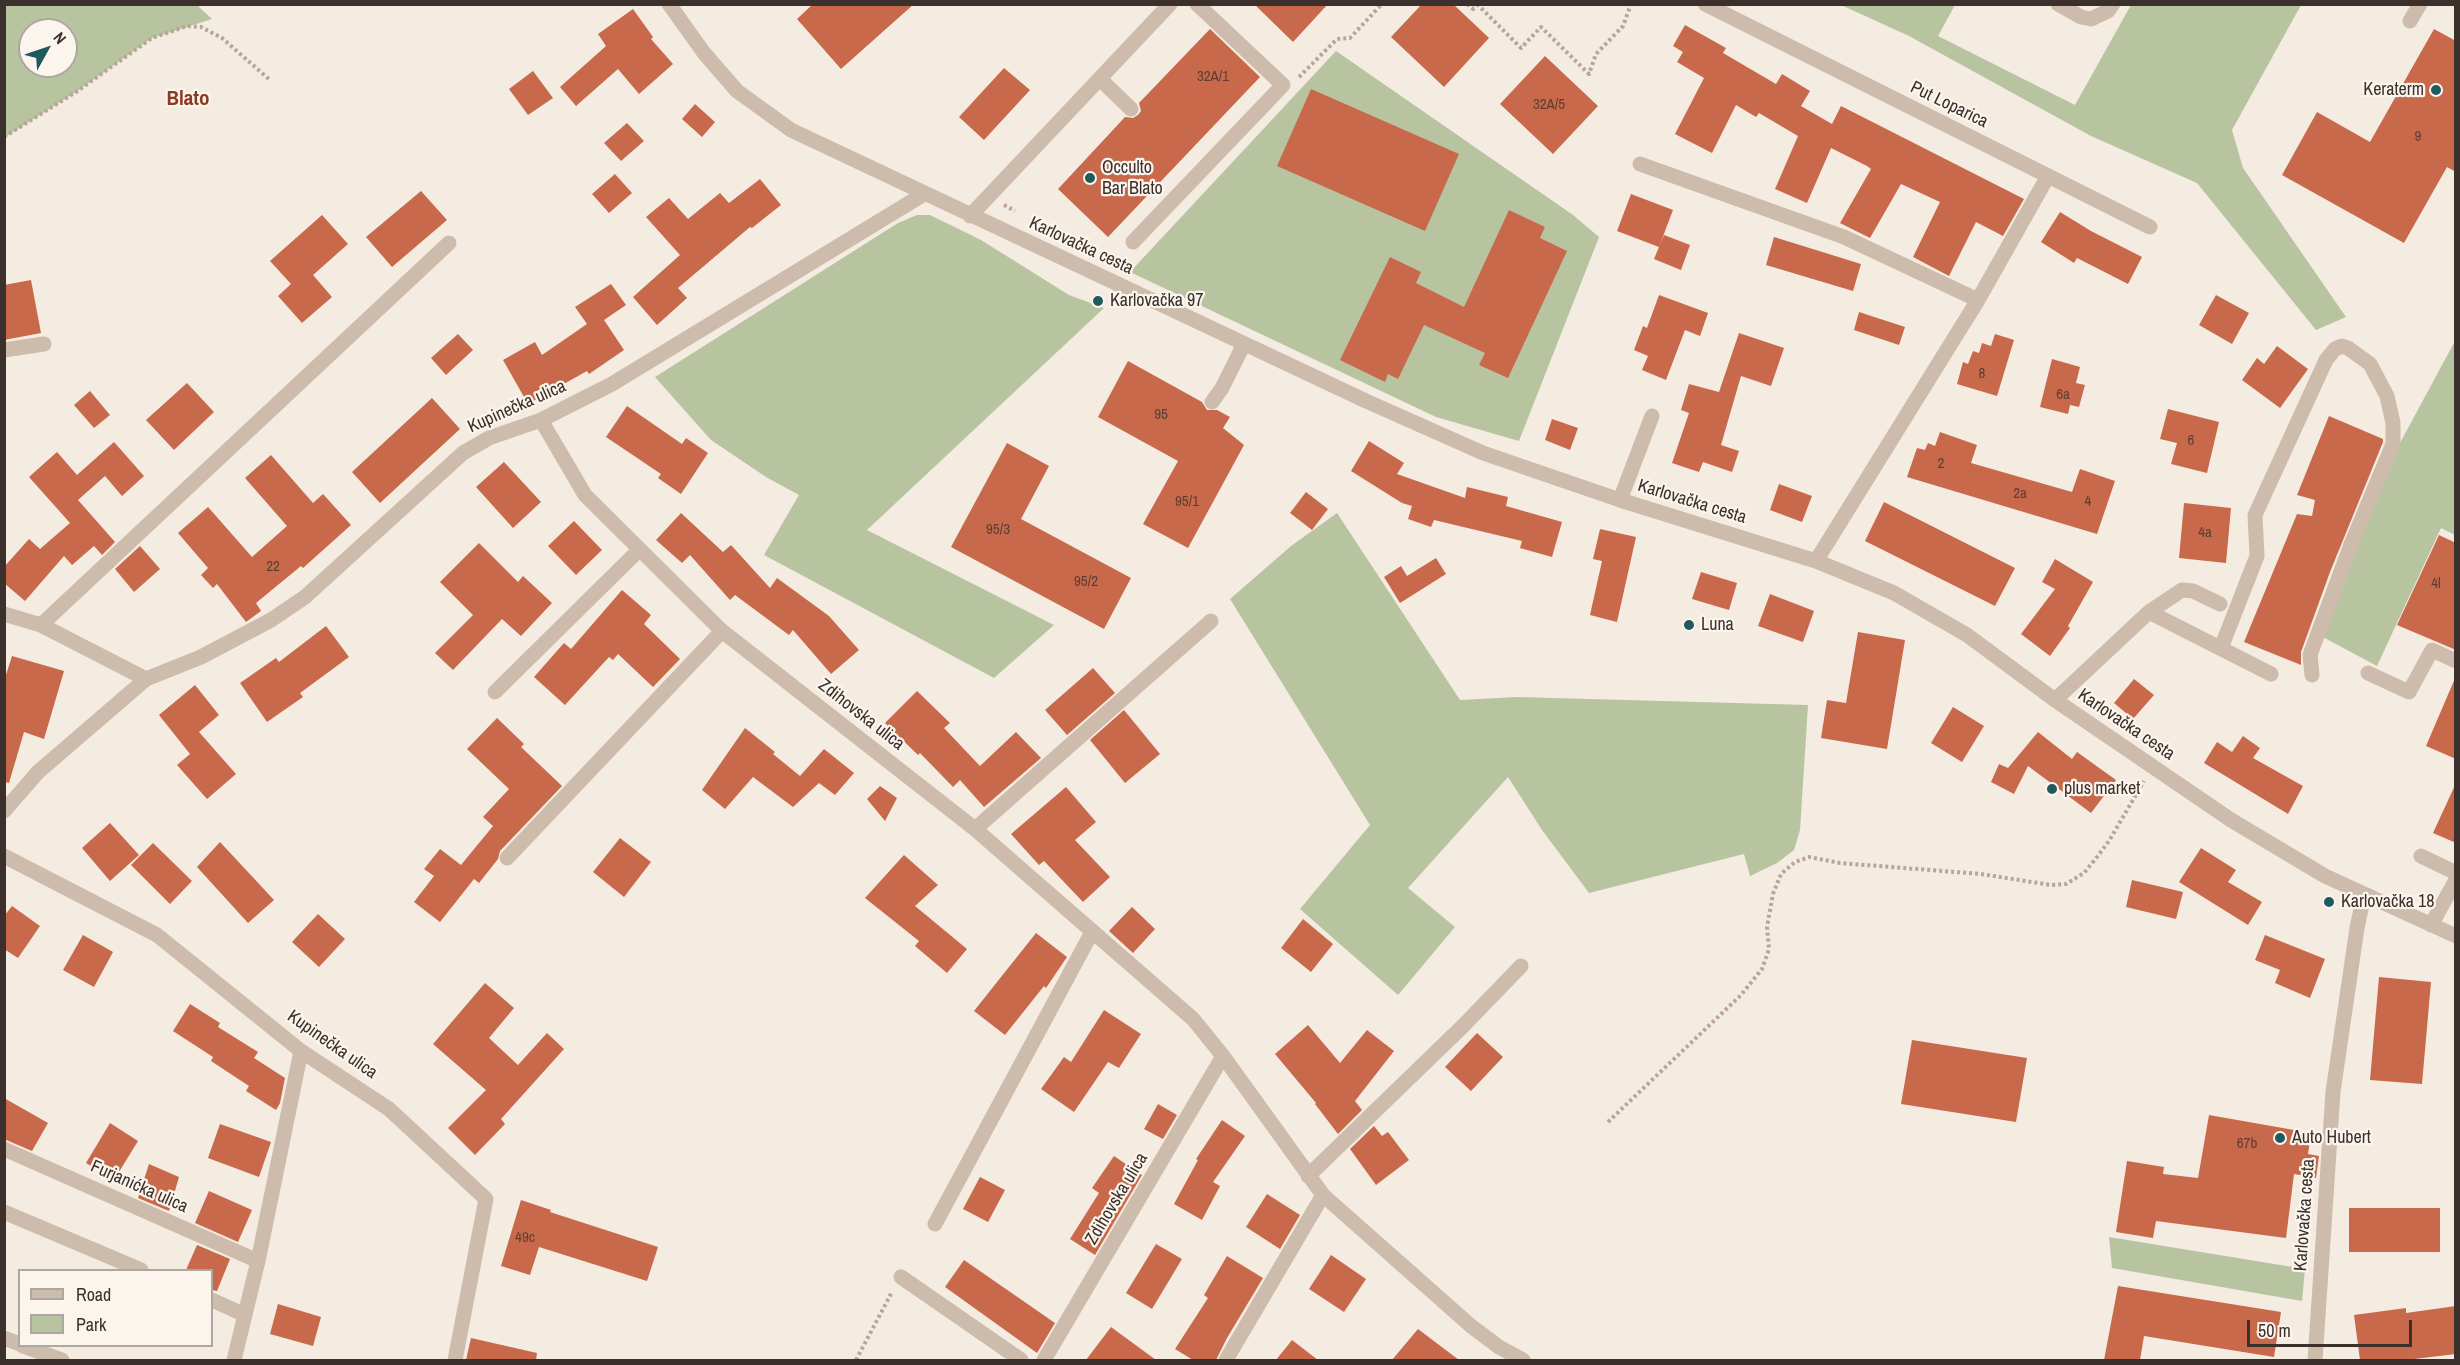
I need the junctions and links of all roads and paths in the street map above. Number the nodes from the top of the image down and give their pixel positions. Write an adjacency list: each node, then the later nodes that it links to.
1 (669, 4): 20 (street, Karlovačka cesta)
2 (1170, 4): 13 (street)
3 (1197, 4): 15 (street)
4 (1383, 4): 15 (path)
5 (1467, 4): 6 (path)
6 (1477, 4): 7 (path)
7 (1632, 4)
8 (1705, 4): 19 (street, Put Loparica)
9 (2058, 4): 10 (street)
10 (2113, 4)
11 (2420, 4): 12 (street)
12 (2410, 21)
13 (1100, 79): 16 (street); 21 (street)
14 (270, 80): 17 (path)
15 (1283, 85): 23 (street)
16 (1131, 110)
17 (4, 137)
18 (1640, 164): 25 (street)
19 (2048, 176): 22 (street, Put Loparica); 25 (street)
20 (924, 194): 21 (street, Karlovačka cesta); 31 (street, Kupinečka ulica)
21 (970, 216): 27 (street, Karlovačka cesta)
22 (2150, 227)
23 (1133, 242)
24 (449, 243): 39 (street)
25 (1978, 300): 34 (street)
26 (44, 344): 28 (street)
27 (1244, 345): 29 (street); 32 (street, Karlovačka cesta)
28 (4, 350)
29 (1212, 402)
30 (1652, 416): 32 (street)
31 (541, 420): 33 (street, Zdihovska ulica); 46 (street, Kupinečka ulica)
32 (1620, 500): 34 (street, Karlovačka cesta)
33 (639, 550): 40 (street, Zdihovska ulica); 47 (street)
34 (1816, 561): 48 (street, Karlovačka cesta)
35 (2220, 604): 36 (street)
36 (2149, 612): 41 (street); 48 (street)
37 (4, 614): 39 (street)
38 (1211, 621): 51 (street)
39 (41, 625): 46 (street)
40 (722, 631): 51 (street, Zdihovska ulica); 54 (street)
41 (2221, 648): 44 (street); 45 (street)
42 (2456, 661): 43 (street)
43 (2368, 673)
44 (2271, 674)
45 (2312, 675)
46 (146, 680): 50 (street, Kupinečka ulica)
47 (495, 692)
48 (2055, 700): 57 (street, Karlovačka cesta)
49 (2144, 780): 64 (path)
50 (4, 811)
51 (975, 829): 59 (street, Zdihovska ulica)
52 (4, 856): 62 (street, Kupinečka ulica)
53 (2421, 856): 55 (street)
54 (507, 858)
55 (2456, 873)
56 (2456, 880): 58 (street)
57 (2364, 895): 58 (street, Karlovačka cesta); 86 (street, Karlovačka cesta)
58 (2431, 925): 60 (street, Karlovačka cesta)
59 (1092, 932): 63 (street, Zdihovska ulica); 69 (street)
60 (2456, 936)
61 (1521, 966): 66 (street)
62 (301, 1051): 70 (street); 80 (street, Kupinečka ulica)
63 (1223, 1056): 66 (street, Zdihovska ulica); 83 (street, Zdihovska ulica)
64 (1608, 1122)
65 (4, 1149): 70 (street, Furjanićka ulica)
66 (1308, 1176): 67 (street, Zdihovska ulica)
67 (1323, 1196): 84 (street); 85 (street, Zdihovska ulica)
68 (4, 1212): 71 (street)
69 (935, 1224)
70 (258, 1260): 74 (street)
71 (139, 1269)
72 (901, 1277): 81 (path); 82 (street)
73 (213, 1300): 74 (street)
74 (245, 1315): 79 (street)
75 (4, 1338): 76 (street)
76 (18, 1344)
77 (26, 1347): 78 (street)
78 (62, 1360)
79 (234, 1360)
80 (455, 1360)
81 (856, 1360)
82 (1021, 1360)
83 (1044, 1360)
84 (1226, 1360)
85 (1523, 1360)
86 (2315, 1360)

